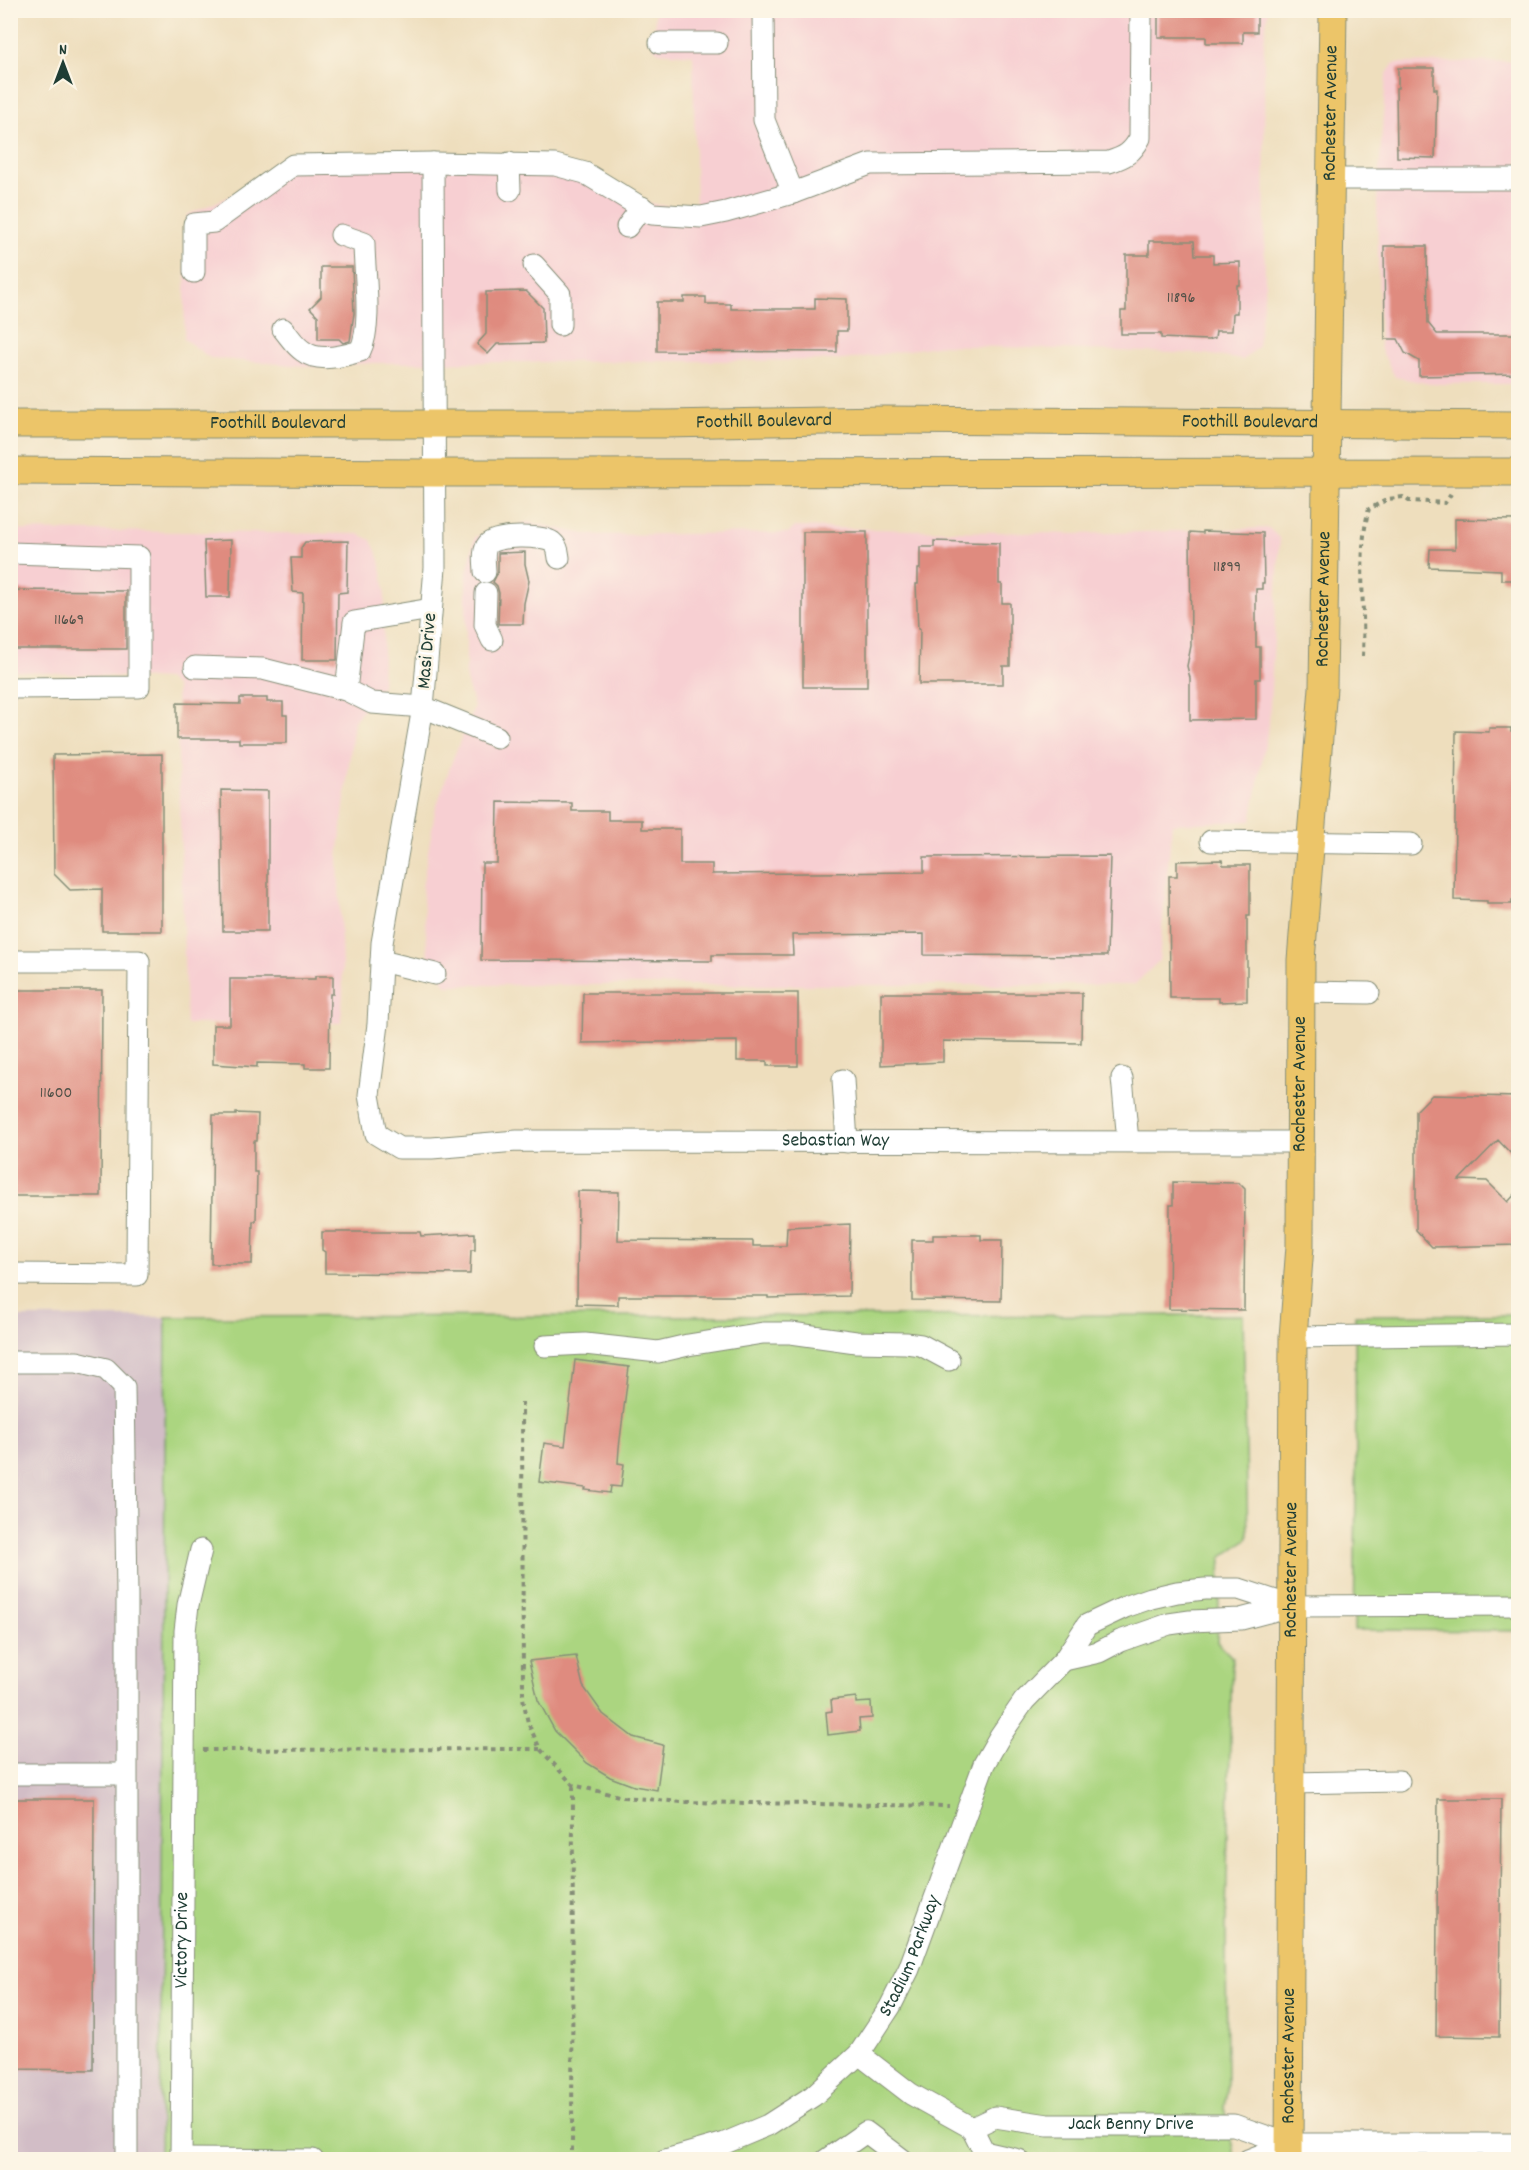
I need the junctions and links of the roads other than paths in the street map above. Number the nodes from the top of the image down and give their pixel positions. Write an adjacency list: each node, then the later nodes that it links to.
1 (764, 10): 11 (street)
2 (1141, 10): 11 (street)
3 (1333, 10): 8 (main road, Rochester Avenue)
4 (660, 44): 5 (street)
5 (717, 44)
6 (433, 163): 7 (street); 16 (street); 21 (street, Masi Drive)
7 (509, 163): 10 (street); 12 (street)
8 (1330, 179): 9 (street); 19 (main road, Rochester Avenue)
9 (1518, 179)
10 (510, 190)
11 (793, 193): 12 (street)
12 (642, 207): 13 (street)
13 (627, 227)
14 (340, 235): 18 (street)
15 (534, 265): 17 (street)
16 (195, 272)
17 (560, 325)
18 (283, 329)
19 (1326, 423): 21 (main road, Foothill Boulevard); 22 (main road, Foothill Boulevard); 24 (main road, Rochester Avenue)
20 (10, 424): 21 (main road, Foothill Boulevard)
21 (434, 424): 26 (street, Masi Drive)
22 (1518, 425)
23 (10, 471): 26 (main road)
24 (1326, 471): 25 (main road); 26 (main road); 37 (main road, Rochester Avenue)
25 (1518, 472)
26 (434, 473): 29 (street, Masi Drive)
27 (10, 553): 32 (street)
28 (559, 558): 30 (street)
29 (431, 609): 33 (street); 34 (street, Masi Drive)
30 (492, 640)
31 (195, 667): 33 (street)
32 (10, 688)
33 (346, 690): 34 (street)
34 (423, 707): 35 (street); 40 (street, Masi Drive)
35 (497, 737)
36 (1211, 841): 37 (street)
37 (1310, 841): 38 (street); 42 (main road, Rochester Avenue)
38 (1411, 843)
39 (10, 961): 50 (street)
40 (381, 961): 41 (street); 46 (street, Masi Drive)
41 (435, 974)
42 (1302, 992): 43 (street); 49 (main road, Rochester Avenue)
43 (1369, 993)
44 (1122, 1078): 47 (street)
45 (843, 1080): 48 (street)
46 (376, 1134): 48 (street, Sebastian Way)
47 (1128, 1141): 48 (street, Sebastian Way); 49 (street, Sebastian Way)
48 (847, 1142)
49 (1300, 1142): 52 (main road, Rochester Avenue)
50 (10, 1274)
51 (1518, 1334): 52 (street)
52 (1293, 1337): 58 (main road, Rochester Avenue)
53 (545, 1346): 54 (street)
54 (949, 1360)
55 (10, 1362): 61 (street)
56 (201, 1550): 68 (street, Victory Drive)
57 (1518, 1605): 58 (street)
58 (1291, 1606): 59 (street); 59 (street, Stadium Parkway); 63 (main road, Rochester Avenue)
59 (1064, 1660): 64 (street, Stadium Parkway)
60 (10, 1774): 61 (street)
61 (126, 1774): 69 (street)
62 (1399, 1781): 63 (street)
63 (1290, 1783): 67 (main road, Rochester Avenue)
64 (859, 2054): 65 (street); 71 (street, Stadium Parkway)
65 (972, 2128): 67 (street, Jack Benny Drive); 74 (street)
66 (1518, 2144): 67 (street, Jack Benny Drive)
67 (1289, 2152): 75 (street, Jack Benny Drive)
68 (181, 2159): 70 (street)
69 (127, 2160)
70 (312, 2160)
71 (664, 2160)
72 (826, 2160): 73 (street)
73 (903, 2160)
74 (1019, 2160)
75 (1248, 2160)

